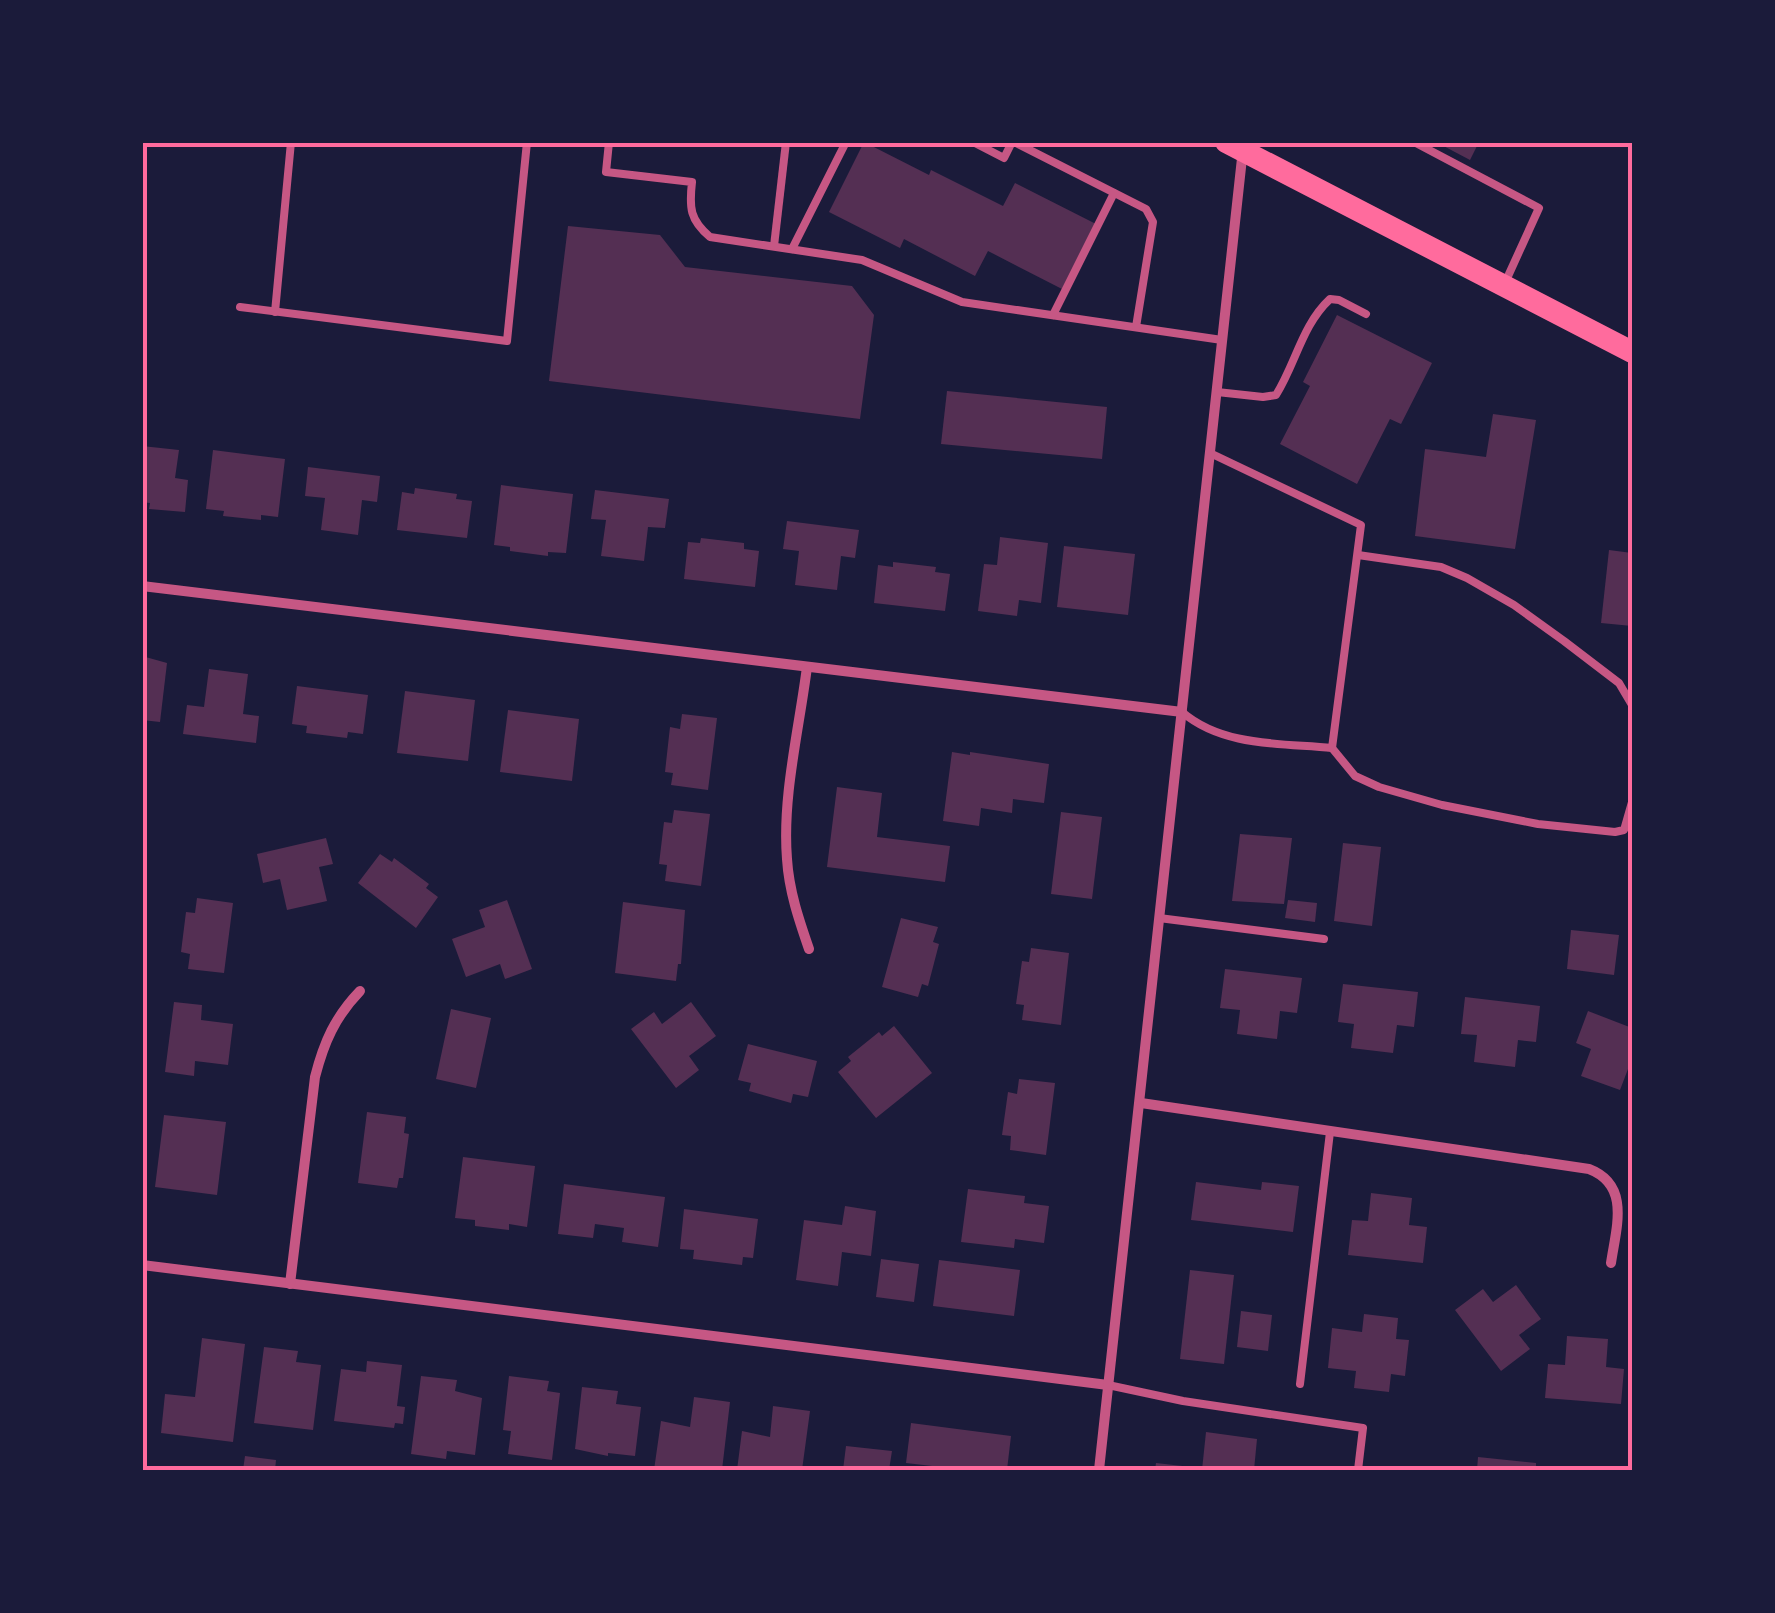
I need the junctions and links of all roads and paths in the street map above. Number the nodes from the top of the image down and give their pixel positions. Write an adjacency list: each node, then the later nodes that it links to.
1 (291, 142): 15 (lane)
2 (527, 142): 15 (lane)
3 (609, 142): 11 (lane)
4 (786, 142): 11 (lane)
5 (846, 142): 12 (lane)
6 (973, 142): 7 (lane)
7 (1013, 142): 10 (lane)
8 (1414, 142): 13 (lane)
9 (1237, 146): 13 (main road); 19 (street)
10 (1114, 193): 17 (lane); 18 (lane)
11 (774, 246): 12 (lane)
12 (792, 249): 17 (lane)
13 (1503, 285): 20 (main road)
14 (240, 307): 15 (lane)
15 (274, 312)
16 (1366, 314): 21 (lane)
17 (1053, 315): 18 (lane)
18 (1136, 326): 19 (lane)
19 (1222, 340): 21 (street)
20 (1632, 352)
21 (1217, 392): 22 (street)
22 (1210, 453): 23 (lane); 27 (street)
23 (1358, 555): 26 (lane); 28 (lane)
24 (142, 586): 25 (street)
25 (807, 668): 27 (street); 32 (street)
26 (1632, 705)
27 (1182, 712): 28 (lane); 30 (street)
28 (1332, 748): 29 (lane)
29 (1632, 802)
30 (1159, 918): 31 (lane); 34 (street)
31 (1324, 938)
32 (809, 949)
33 (360, 991): 38 (street)
34 (1141, 1103): 35 (street); 40 (street)
35 (1330, 1132): 36 (street); 39 (lane)
36 (1611, 1263)
37 (142, 1265): 38 (street)
38 (290, 1284): 40 (street)
39 (1300, 1384)
40 (1108, 1385): 41 (street); 42 (lane)
41 (1099, 1470)
42 (1358, 1470)

